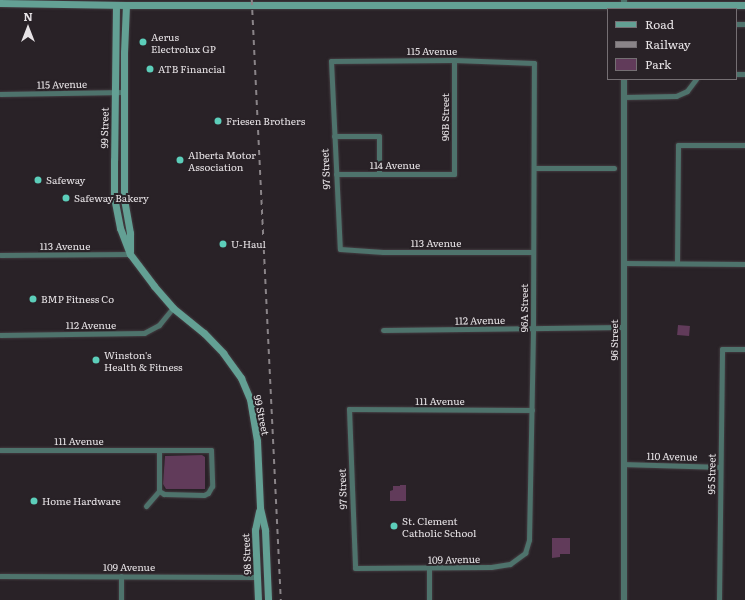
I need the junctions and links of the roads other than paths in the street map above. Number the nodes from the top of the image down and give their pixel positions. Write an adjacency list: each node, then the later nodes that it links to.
1 (454, 2): 5 (main road); 6 (main road)
2 (0, 3): 3 (main road)
3 (117, 3): 4 (main road); 13 (main road, 99 Street)
4 (126, 3): 5 (main road); 14 (main road, 99 Street)
5 (237, 3)
6 (624, 5): 7 (main road)
7 (745, 5)
8 (454, 60): 9 (street, 115 Avenue); 10 (street, 115 Avenue); 23 (street, 96B Street)
9 (331, 61): 17 (street, 97 Street)
10 (534, 63): 19 (street, 96A Street)
11 (624, 80): 16 (street, 96 Street)
12 (695, 80): 16 (street)
13 (115, 92): 14 (street, 115 Avenue); 15 (street, 115 Avenue); 26 (main road, 99 Street)
14 (125, 92): 26 (main road, 99 Street)
15 (0, 94)
16 (624, 97): 28 (street, 96 Street)
17 (334, 136): 21 (street, 97 Street); 22 (street, 97 Street)
18 (745, 145): 29 (street)
19 (534, 168): 20 (street); 25 (street, 96A Street)
20 (614, 168)
21 (336, 174): 22 (street, 114 Avenue); 24 (street, 97 Street)
22 (379, 174): 23 (street, 114 Avenue)
23 (454, 174)
24 (340, 249): 25 (street, 113 Avenue)
25 (533, 252): 33 (street, 96A Street)
26 (130, 254): 27 (street, 113 Avenue); 31 (main road, 99 Street)
27 (0, 255)
28 (624, 263): 29 (street); 32 (street, 96 Street)
29 (677, 263): 30 (street)
30 (745, 264)
31 (173, 308): 35 (street, 112 Avenue); 45 (main road, 99 Street)
32 (624, 327): 33 (street, 112 Avenue); 41 (street, 96 Street)
33 (533, 329): 34 (street, 112 Avenue); 38 (street, 96A Street)
34 (383, 330)
35 (0, 335)
36 (745, 349): 42 (street, 95 Street)
37 (350, 409): 38 (street, 111 Avenue); 47 (street, 97 Street)
38 (532, 410): 46 (street, 96A Street)
39 (0, 450): 40 (street, 111 Avenue)
40 (159, 450): 43 (street); 43 (street, 111 Avenue)
41 (624, 464): 42 (street, 110 Avenue); 57 (street, 96 Street)
42 (720, 467): 58 (street, 95 Street)
43 (159, 491): 44 (street)
44 (146, 506)
45 (260, 508): 51 (main road, 99 Street); 52 (main road, 98 Street)
46 (525, 553): 48 (street, 109 Avenue)
47 (355, 568): 48 (street, 109 Avenue)
48 (429, 568): 56 (street)
49 (0, 576): 50 (street, 109 Avenue)
50 (121, 576): 52 (street, 109 Avenue); 53 (street)
51 (267, 576): 55 (main road, 98 Street)
52 (257, 577): 54 (main road, 98 Street)
53 (121, 600)
54 (258, 600)
55 (268, 600)
56 (429, 600)
57 (624, 600)
58 (719, 600)

